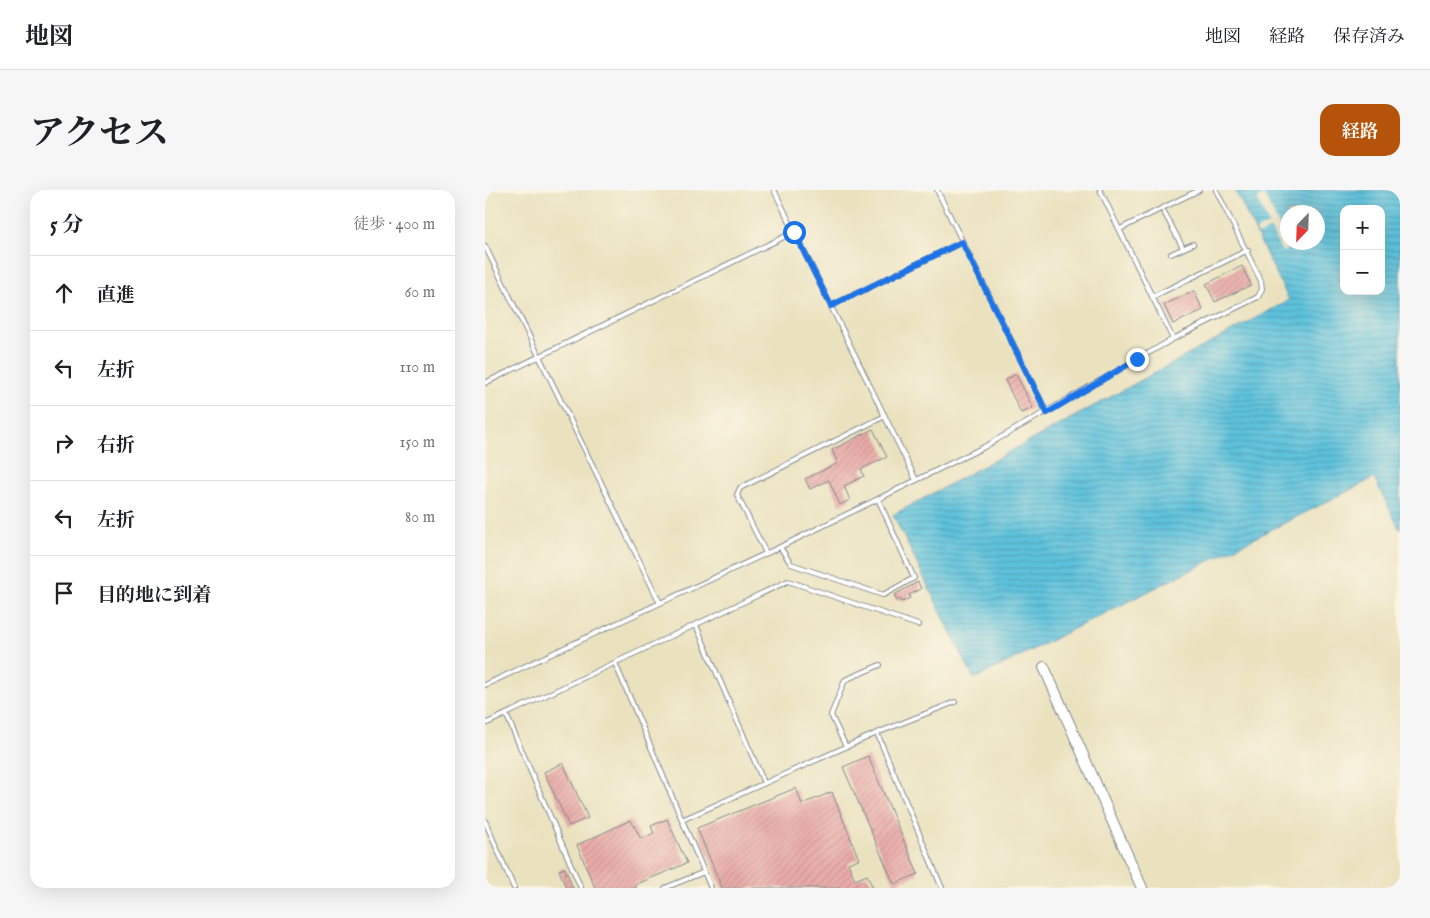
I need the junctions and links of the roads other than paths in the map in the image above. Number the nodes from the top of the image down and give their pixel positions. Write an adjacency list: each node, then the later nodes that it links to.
1 (774, 190): 8 (lane)
2 (937, 190): 9 (lane)
3 (1100, 190): 7 (lane)
4 (1199, 190): 6 (lane)
5 (1217, 190): 13 (lane)
6 (1163, 208): 7 (lane); 12 (lane)
7 (1120, 229): 15 (lane)
8 (794, 232): 16 (lane); 18 (lane)
9 (962, 242): 16 (lane); 20 (lane)
10 (1193, 244): 12 (lane)
11 (485, 246): 18 (lane)
12 (1183, 248): 14 (lane)
13 (1247, 250): 15 (lane); 17 (lane)
14 (1171, 254)
15 (1152, 297): 17 (lane)
16 (831, 306): 21 (lane)
17 (1173, 339): 20 (lane)
18 (540, 356): 19 (lane); 26 (lane)
19 (485, 383)
20 (1047, 413): 22 (lane)
21 (885, 416): 22 (lane); 25 (lane)
22 (916, 480): 23 (lane)
23 (878, 499): 24 (lane); 24 (lane)
24 (780, 547): 25 (lane)
25 (766, 552): 26 (lane)
26 (660, 603): 32 (lane)
27 (695, 625): 28 (lane); 29 (lane); 38 (lane)
28 (918, 625)
29 (615, 664): 34 (lane); 40 (lane)
30 (880, 665): 37 (lane)
31 (1044, 667): 47 (street)
32 (485, 685)
33 (955, 702): 36 (lane)
34 (506, 714): 35 (lane); 43 (lane)
35 (485, 724)
36 (877, 733): 37 (lane); 46 (lane)
37 (846, 747): 38 (lane)
38 (764, 783): 40 (lane)
39 (485, 820): 42 (lane)
40 (683, 820): 41 (lane)
41 (704, 872): 44 (lane); 45 (lane)
42 (515, 888)
43 (581, 888)
44 (665, 888)
45 (711, 888)
46 (942, 888)
47 (1142, 888)

